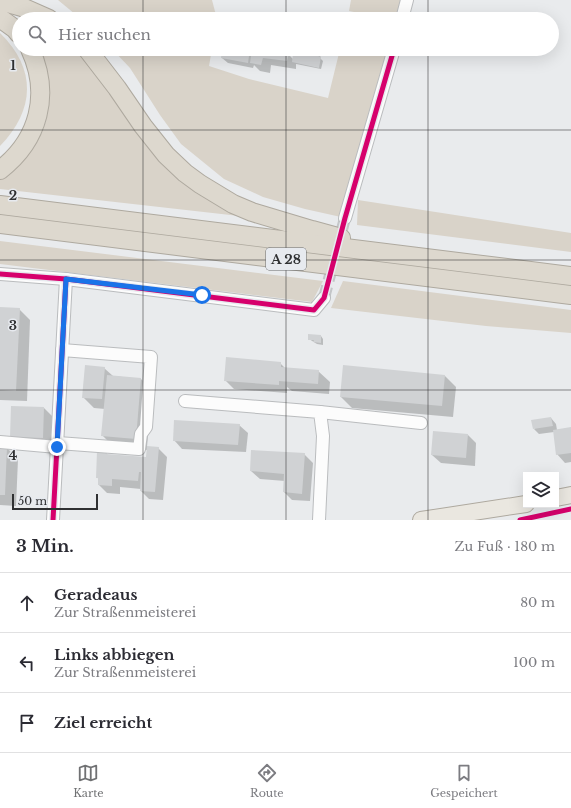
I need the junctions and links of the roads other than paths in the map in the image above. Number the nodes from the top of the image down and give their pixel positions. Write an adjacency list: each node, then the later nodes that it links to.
1 (407, 0): 4 (street)
2 (0, 1): 3 (highway)
3 (33, 12)
4 (404, 12)
5 (0, 18): 6 (highway)
6 (12, 27)
7 (33, 56): 10 (highway)
8 (92, 56): 14 (highway)
9 (392, 56): 12 (street)
10 (0, 170)
11 (0, 205): 14 (highway, A 28)
12 (345, 218)
13 (0, 224): 18 (highway, A 28)
14 (367, 250): 16 (highway, A 28)
15 (0, 274): 17 (street)
16 (571, 276)
17 (66, 279): 19 (street); 20 (street)
18 (571, 296)
19 (324, 298)
20 (62, 350): 25 (street); 25 (street)
21 (185, 401): 22 (street)
22 (320, 412): 23 (street); 30 (street)
23 (420, 423)
24 (0, 442): 25 (street)
25 (58, 445): 29 (street)
26 (571, 495): 27 (main road)
27 (559, 497)
28 (523, 504): 31 (main road)
29 (54, 520)
30 (319, 520)
31 (421, 520)

